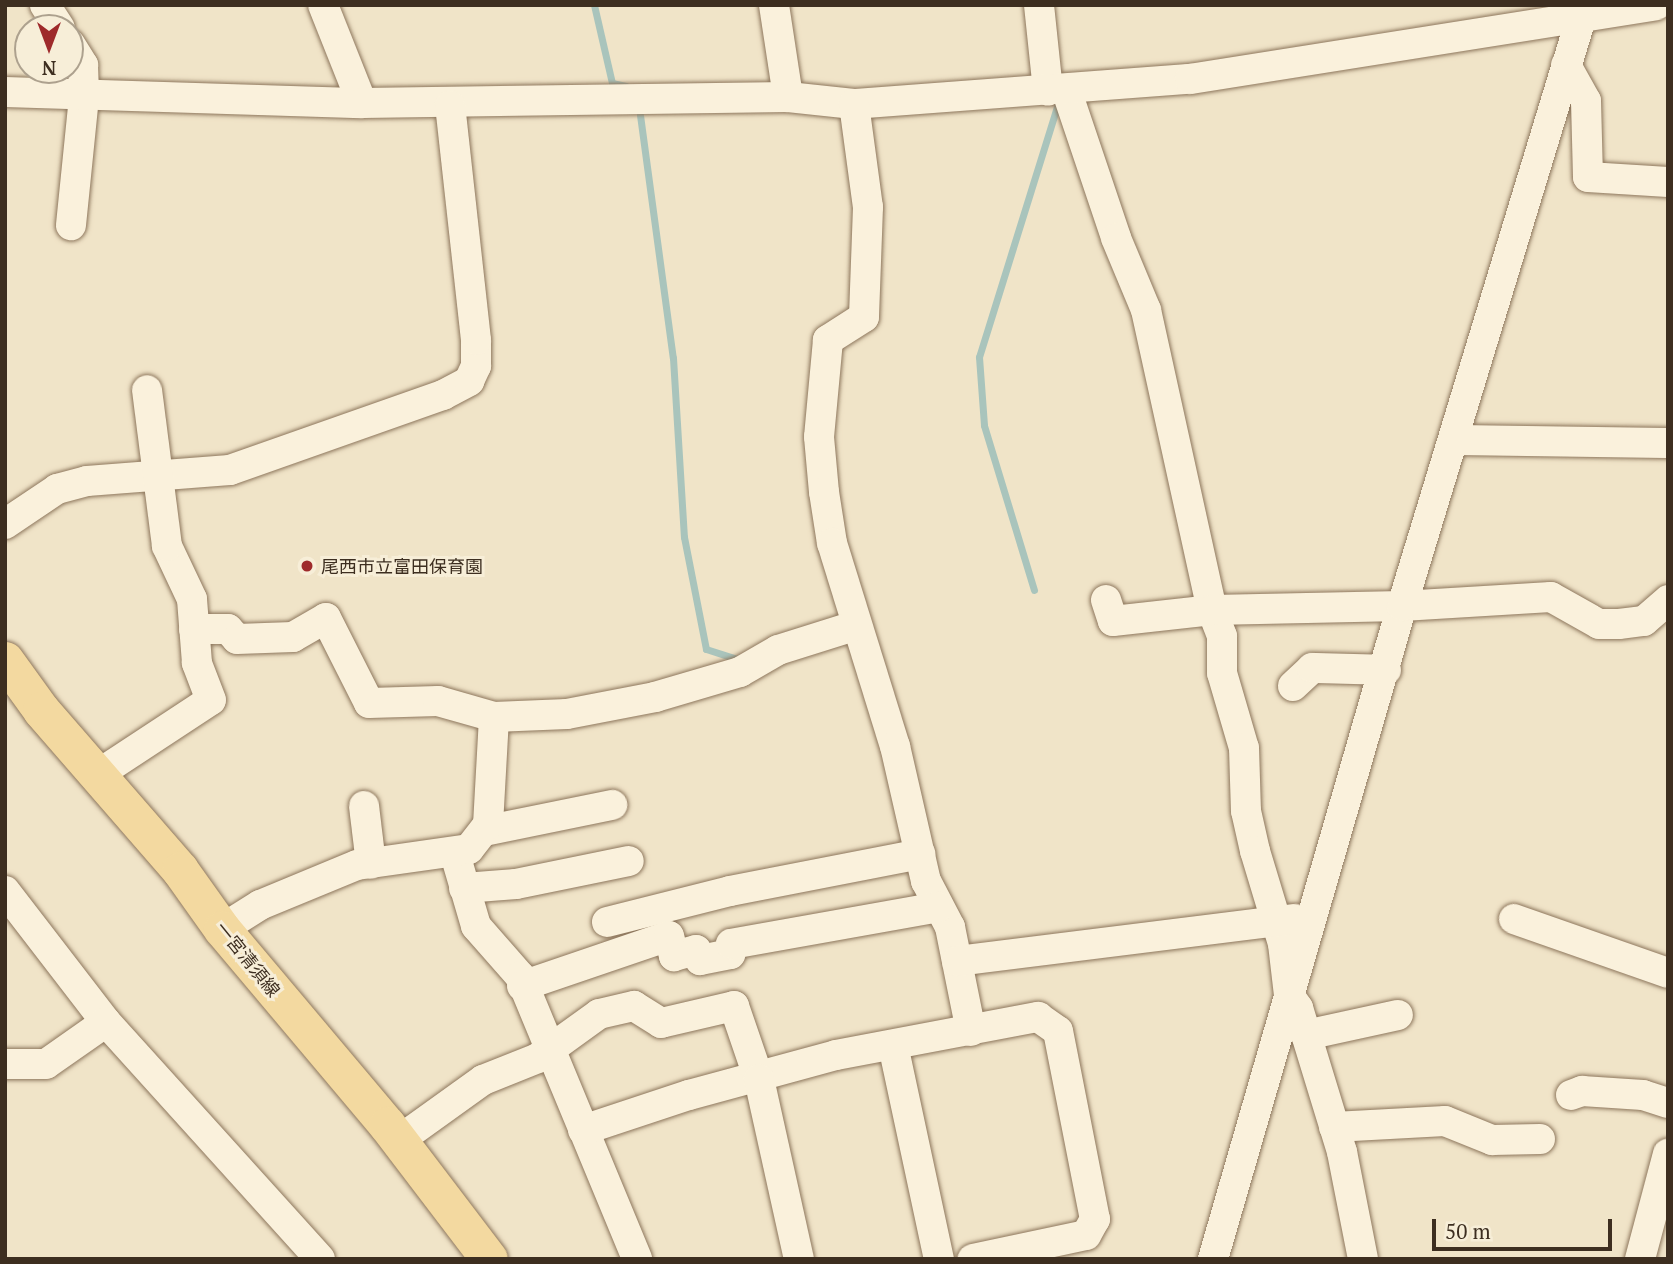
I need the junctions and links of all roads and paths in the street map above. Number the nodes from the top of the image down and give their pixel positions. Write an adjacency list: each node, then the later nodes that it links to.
1 (323, 5): 13 (street)
2 (774, 5): 12 (street)
3 (1039, 5): 9 (street)
4 (1656, 5): 5 (street)
5 (1583, 11): 6 (street); 7 (street)
6 (1512, 16): 9 (street)
7 (1566, 65): 16 (street); 19 (street)
8 (84, 84): 11 (street)
9 (1057, 90): 14 (street); 26 (street)
10 (5, 92): 11 (street)
11 (84, 97): 13 (street); 17 (street)
12 (788, 97): 14 (street); 15 (street)
13 (362, 103): 15 (street)
14 (854, 104): 27 (street)
15 (450, 105): 21 (street)
16 (1668, 182)
17 (71, 225)
18 (147, 390): 21 (street)
19 (1455, 440): 20 (street); 25 (street)
20 (1668, 443)
21 (160, 477): 22 (street); 28 (street)
22 (5, 524)
23 (1105, 600): 26 (street)
24 (1668, 600): 25 (street)
25 (1402, 606): 26 (street); 30 (street)
26 (1212, 610): 46 (street)
27 (854, 626): 32 (street); 38 (street)
28 (194, 629): 32 (street); 33 (street)
29 (5, 660): 33 (main road, 一宮清須線)
30 (1386, 670): 31 (street); 44 (street)
31 (1293, 687)
32 (494, 717): 36 (street)
33 (97, 775): 48 (main road, 一宮清須線)
34 (612, 805): 36 (street)
35 (364, 806): 40 (street)
36 (484, 831): 37 (street)
37 (455, 854): 40 (street); 41 (street)
38 (920, 854): 43 (street); 47 (street)
39 (629, 861): 41 (street)
40 (371, 864): 48 (street)
41 (464, 888): 51 (street)
42 (5, 891): 54 (street)
43 (939, 907): 49 (street); 51 (street)
44 (1311, 916): 46 (street); 52 (street)
45 (1514, 919): 50 (street)
46 (1276, 921): 49 (street); 52 (street)
47 (607, 922)
48 (222, 929): 66 (main road, 一宮清須線)
49 (957, 961): 55 (street)
50 (1668, 972)
51 (522, 986): 58 (street)
52 (1289, 995): 56 (street); 75 (street)
53 (1398, 1015): 56 (street)
54 (106, 1022): 59 (street); 69 (street)
55 (971, 1031): 57 (street); 68 (street)
56 (1306, 1035): 63 (street)
57 (893, 1045): 60 (street); 73 (street)
58 (550, 1050): 60 (street); 64 (street); 66 (street)
59 (5, 1064)
60 (759, 1079): 64 (street); 72 (street)
61 (1571, 1095): 62 (street)
62 (1668, 1103)
63 (1334, 1127): 65 (street); 76 (street)
64 (583, 1130): 71 (street)
65 (1540, 1139)
66 (398, 1141): 70 (main road, 一宮清須線)
67 (1668, 1154): 77 (street)
68 (1015, 1254): 74 (street)
69 (320, 1259)
70 (489, 1259)
71 (637, 1259)
72 (799, 1259)
73 (939, 1259)
74 (973, 1259)
75 (1213, 1259)
76 (1363, 1259)
77 (1640, 1259)

